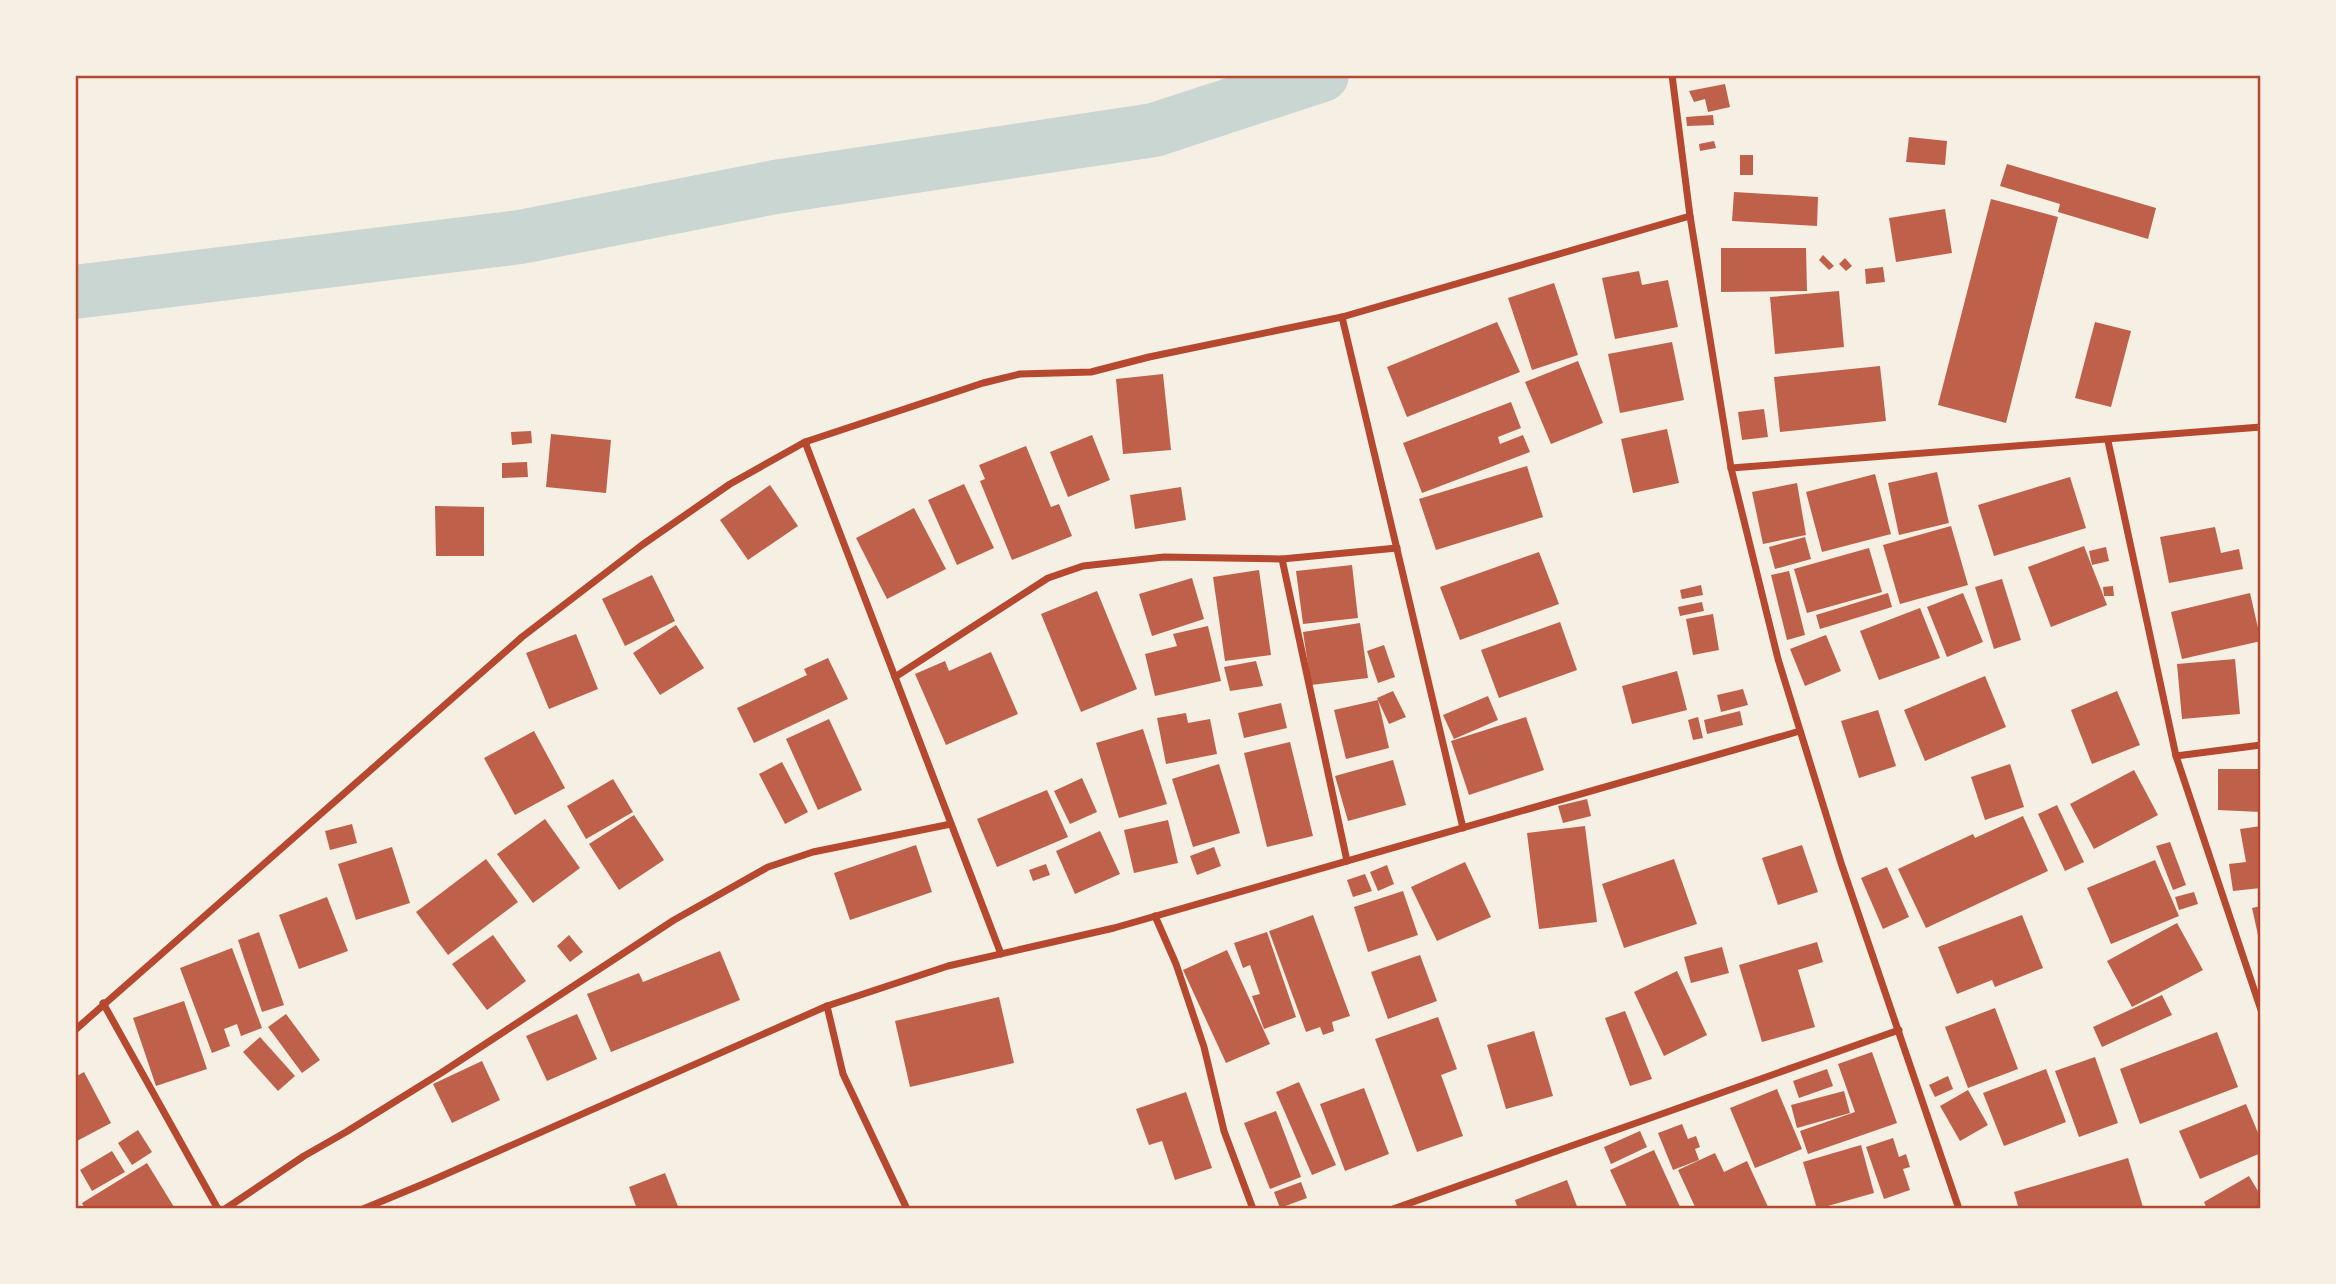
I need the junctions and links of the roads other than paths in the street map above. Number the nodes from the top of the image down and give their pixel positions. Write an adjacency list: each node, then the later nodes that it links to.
1 (1672, 75): 2 (street)
2 (1690, 216): 3 (street); 7 (street)
3 (1342, 317): 6 (street); 8 (street)
4 (2261, 428): 5 (street)
5 (2108, 441): 7 (street); 13 (street)
6 (804, 442): 10 (street); 19 (street)
7 (1731, 468): 11 (street)
8 (1396, 548): 9 (street); 15 (street)
9 (1282, 559): 10 (street); 16 (street)
10 (895, 677): 14 (street)
11 (1800, 731): 15 (street); 23 (street)
12 (2261, 746): 13 (street)
13 (2176, 756): 21 (street)
14 (951, 824): 18 (street); 25 (street)
15 (1463, 828): 16 (street)
16 (1347, 861): 17 (street)
17 (1155, 916): 18 (street); 28 (street)
18 (1001, 954): 20 (street)
19 (103, 1003): 22 (street); 24 (street)
20 (827, 1006): 26 (street); 27 (street)
21 (2261, 1010)
22 (75, 1030)
23 (1899, 1030): 29 (street); 30 (street)
24 (218, 1209)
25 (225, 1209)
26 (363, 1209)
27 (907, 1209)
28 (1253, 1209)
29 (1393, 1209)
30 (1959, 1209)

